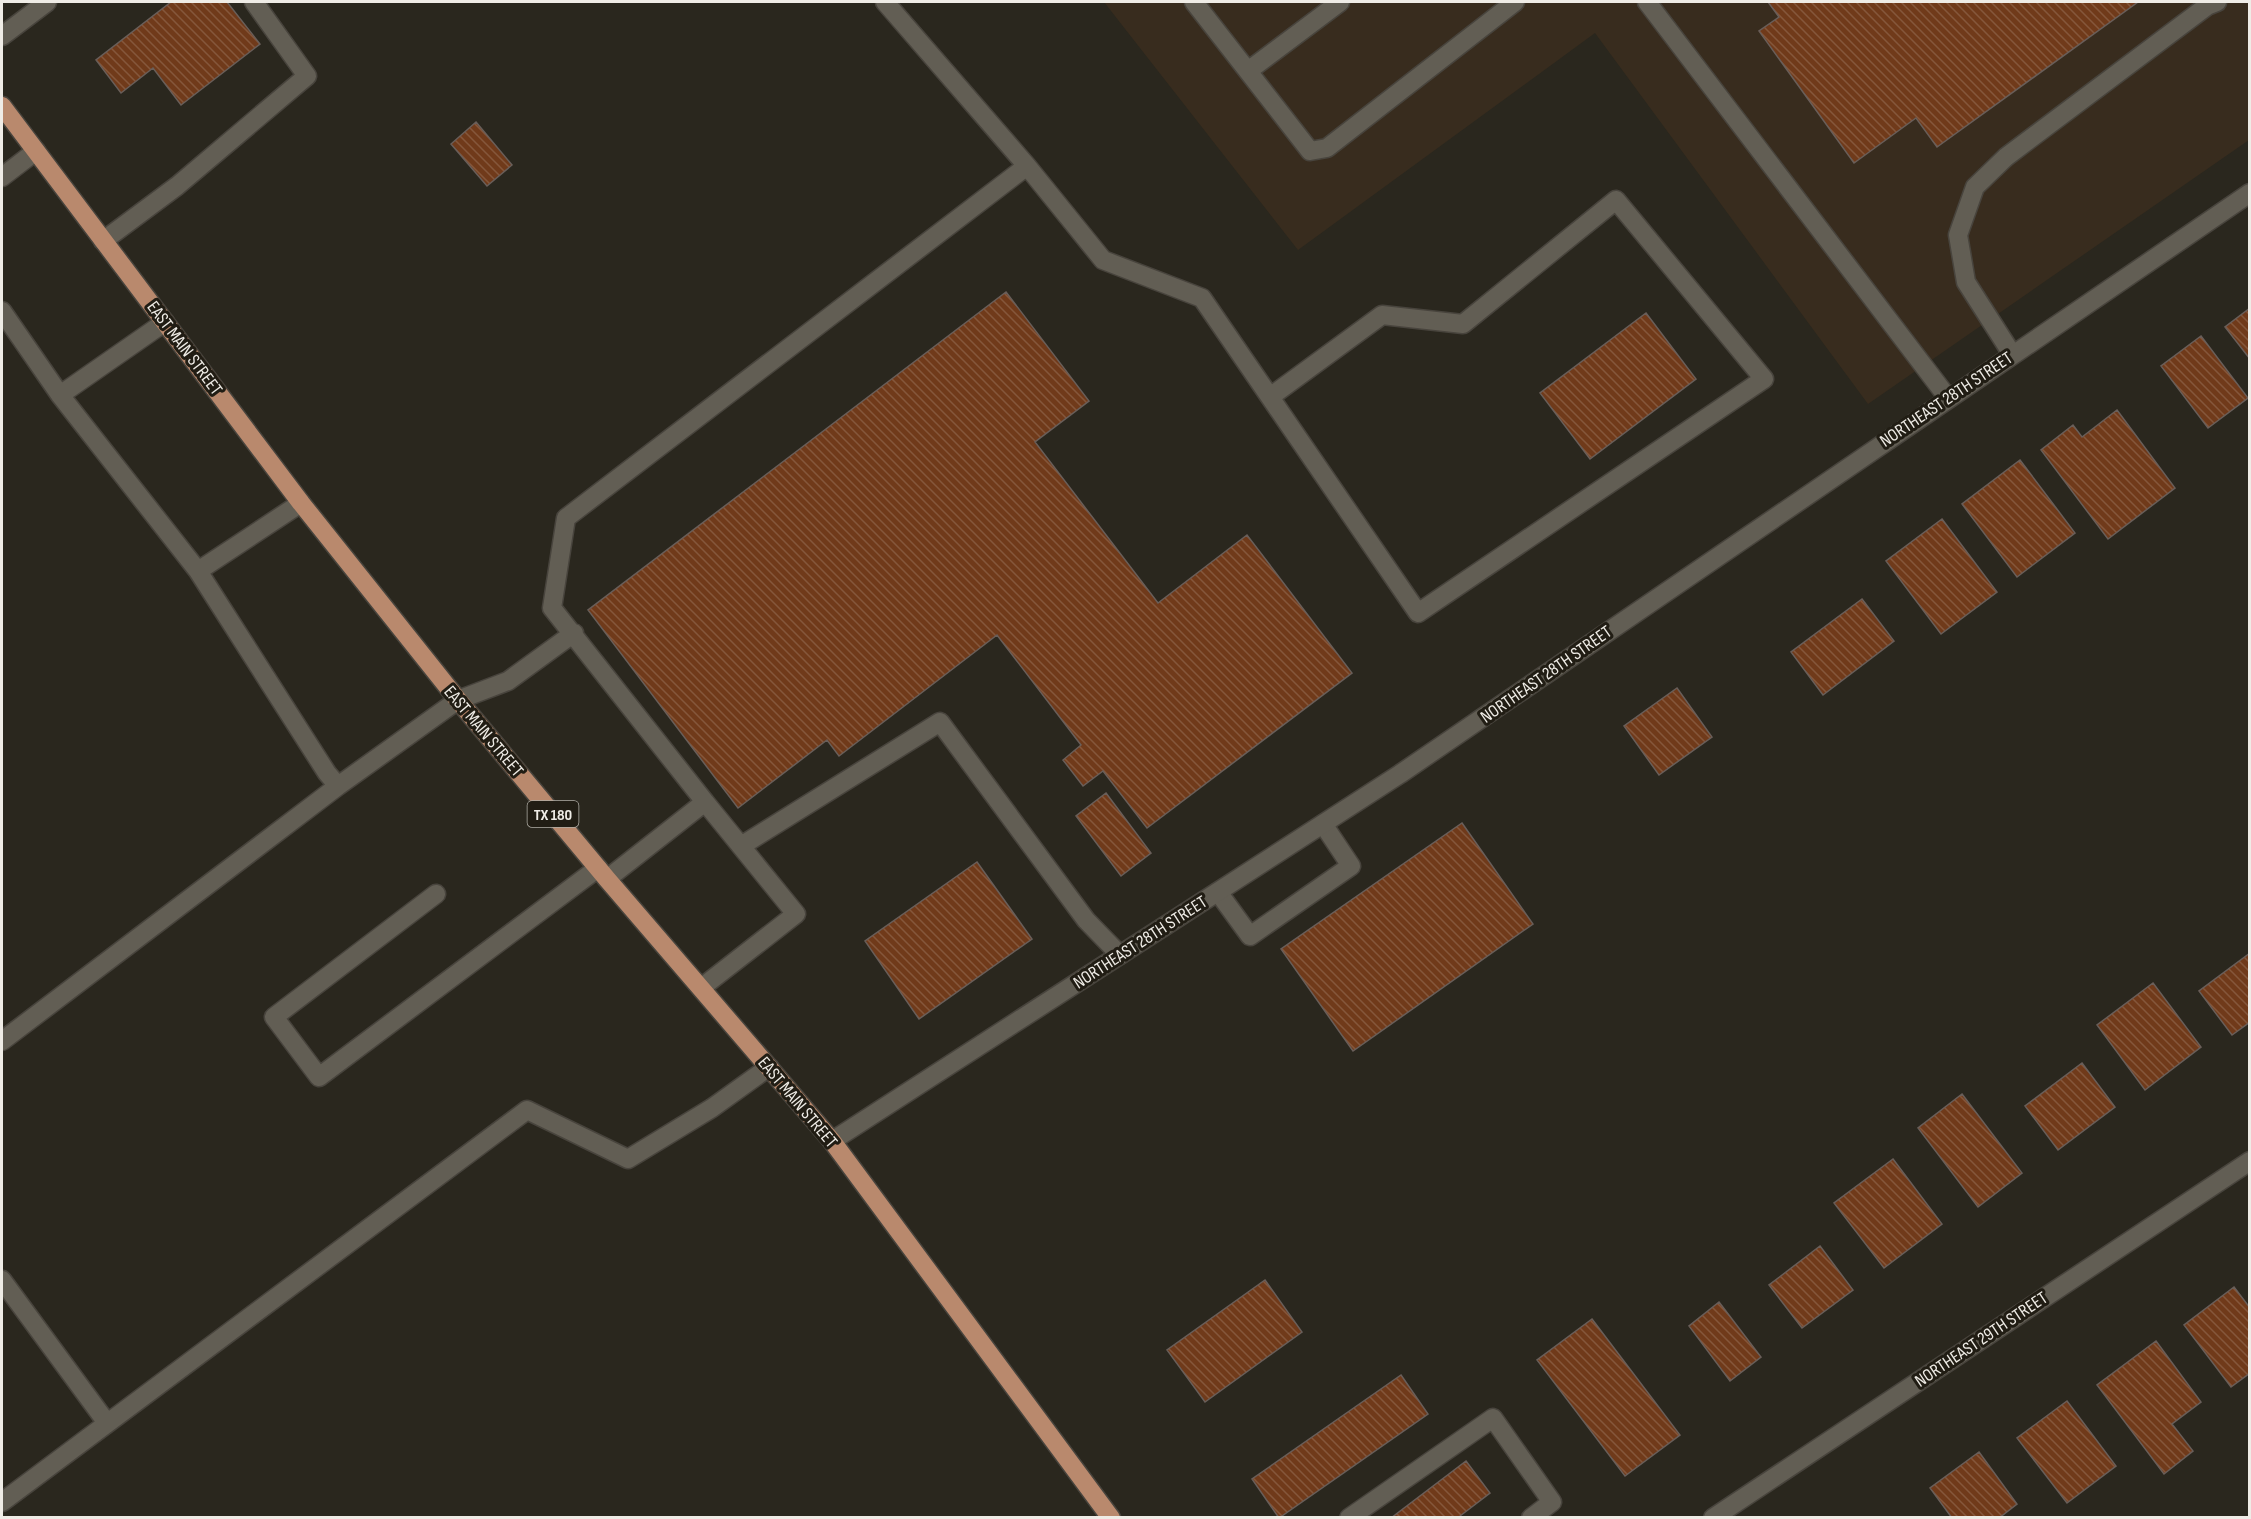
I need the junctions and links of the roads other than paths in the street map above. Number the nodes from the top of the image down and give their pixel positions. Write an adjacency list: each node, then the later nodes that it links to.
1 (47, 2): 9 (street)
2 (254, 2): 16 (street)
3 (885, 2): 13 (street)
4 (1194, 2): 10 (street)
5 (1340, 2): 10 (street)
6 (1515, 2): 10 (street)
7 (1647, 2): 22 (street)
8 (2217, 2): 19 (street)
9 (2, 36)
10 (1248, 71)
11 (2, 106): 12 (main road, EAST MAIN STREET / TX 180)
12 (36, 151): 14 (street); 16 (main road, EAST MAIN STREET / TX 180)
13 (1027, 165): 21 (street); 25 (street)
14 (2, 177)
15 (2250, 193): 19 (street, NORTHEAST 28TH STREET)
16 (103, 241): 18 (main road, EAST MAIN STREET / TX 180)
17 (2, 311): 20 (street)
18 (165, 322): 20 (street); 23 (main road, EAST MAIN STREET / TX 180)
19 (2012, 354): 22 (street, NORTHEAST 28TH STREET)
20 (60, 395): 24 (street)
21 (1270, 397): 21 (street)
22 (1948, 398): 29 (street, NORTHEAST 28TH STREET)
23 (301, 503): 24 (street); 26 (main road, EAST MAIN STREET / TX 180)
24 (198, 571): 27 (street)
25 (574, 633): 26 (street); 28 (street)
26 (458, 700): 27 (street); 31 (main road, EAST MAIN STREET / TX 180)
27 (338, 786): 36 (street)
28 (705, 802): 30 (street); 31 (street)
29 (1323, 824): 32 (street, NORTHEAST 28TH STREET); 32 (street)
30 (741, 846): 34 (street); 35 (street)
31 (603, 873): 33 (street); 35 (main road, EAST MAIN STREET / TX 180)
32 (1218, 892): 34 (street, NORTHEAST 28TH STREET)
33 (436, 894)
34 (1120, 955): 38 (street, NORTHEAST 28TH STREET)
35 (701, 988): 37 (main road, EAST MAIN STREET / TX 180)
36 (2, 1041)
37 (769, 1067): 38 (main road, EAST MAIN STREET / TX 180); 41 (street)
38 (832, 1142): 43 (main road, EAST MAIN STREET / TX 180)
39 (2250, 1161): 46 (street, NORTHEAST 29TH STREET)
40 (2, 1280): 41 (street)
41 (107, 1423): 42 (street)
42 (2, 1502)
43 (1111, 1518)
44 (1349, 1518): 45 (street)
45 (1531, 1518)
46 (1713, 1518)

